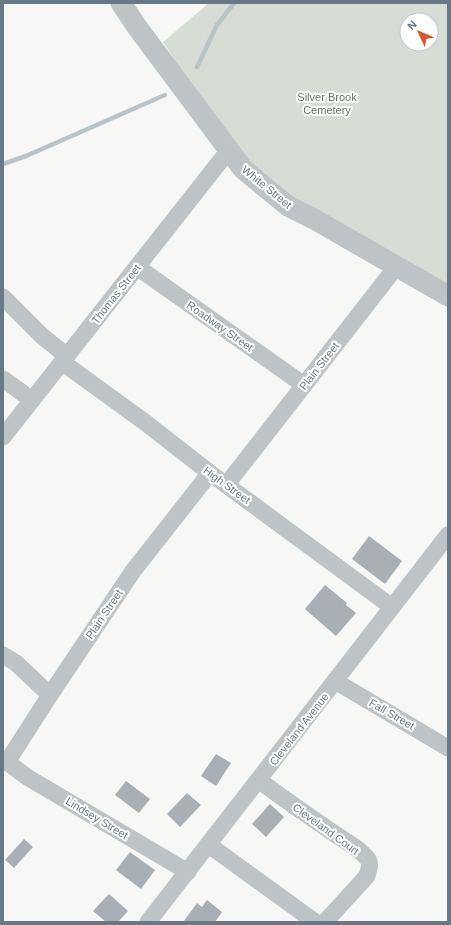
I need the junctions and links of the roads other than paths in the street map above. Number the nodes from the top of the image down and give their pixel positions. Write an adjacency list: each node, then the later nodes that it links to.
1 (121, 3): 2 (street, White Street)
2 (229, 150): 3 (street, Thomas Street); 4 (street, White Street)
3 (137, 267): 7 (street, Thomas Street); 9 (street, Roadway Street)
4 (396, 267): 5 (street, White Street); 9 (street, Plain Street)
5 (448, 296)
6 (3, 297): 7 (street, High Street)
7 (65, 359): 10 (street, Thomas Street); 12 (street, High Street)
8 (3, 379): 10 (street)
9 (304, 385): 13 (street, Plain Street)
10 (32, 400): 11 (street, Thomas Street)
11 (3, 437)
12 (210, 473): 13 (street, High Street); 18 (street, Plain Street)
13 (227, 484): 15 (street, High Street)
14 (448, 535): 15 (street, Cleveland Avenue)
15 (392, 607): 17 (street, Cleveland Avenue)
16 (3, 655): 18 (street)
17 (335, 681): 19 (street, Fall Street); 21 (street, Cleveland Avenue)
18 (50, 695): 20 (street, Plain Street)
19 (448, 748)
20 (7, 762): 23 (street, Lindsey Street)
21 (259, 780): 22 (street, Cleveland Avenue); 26 (street, Cleveland Court)
22 (209, 845): 23 (street, Cleveland Avenue); 25 (street)
23 (188, 872): 24 (street, Cleveland Avenue)
24 (148, 922)
25 (315, 922)
26 (326, 922)

